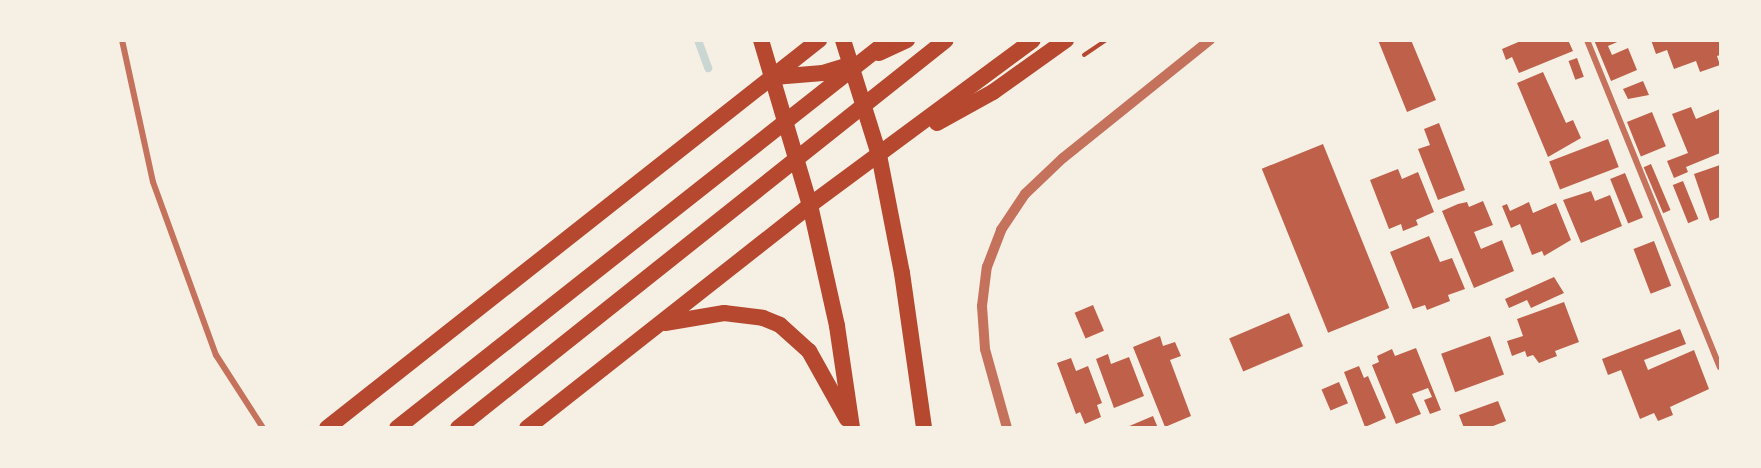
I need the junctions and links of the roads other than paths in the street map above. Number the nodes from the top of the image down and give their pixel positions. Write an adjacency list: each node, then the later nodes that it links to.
1 (122, 40): 19 (street)
2 (761, 40): 13 (highway)
3 (819, 40): 13 (highway)
4 (843, 40): 12 (highway)
5 (889, 40): 21 (highway)
6 (907, 40): 12 (highway)
7 (946, 40): 22 (highway)
8 (1033, 40): 14 (highway)
9 (1066, 40): 14 (highway)
10 (1210, 40): 25 (street)
11 (1587, 40): 17 (street)
12 (851, 65): 13 (highway); 14 (highway)
13 (774, 77): 15 (highway); 20 (highway)
14 (879, 155): 15 (highway); 24 (highway)
15 (810, 205): 16 (highway); 18 (highway)
16 (655, 327): 18 (highway); 23 (highway)
17 (1720, 367)
18 (852, 427)
19 (263, 428)
20 (327, 428)
21 (397, 428)
22 (458, 428)
23 (527, 428)
24 (924, 428)
25 (1007, 428)

